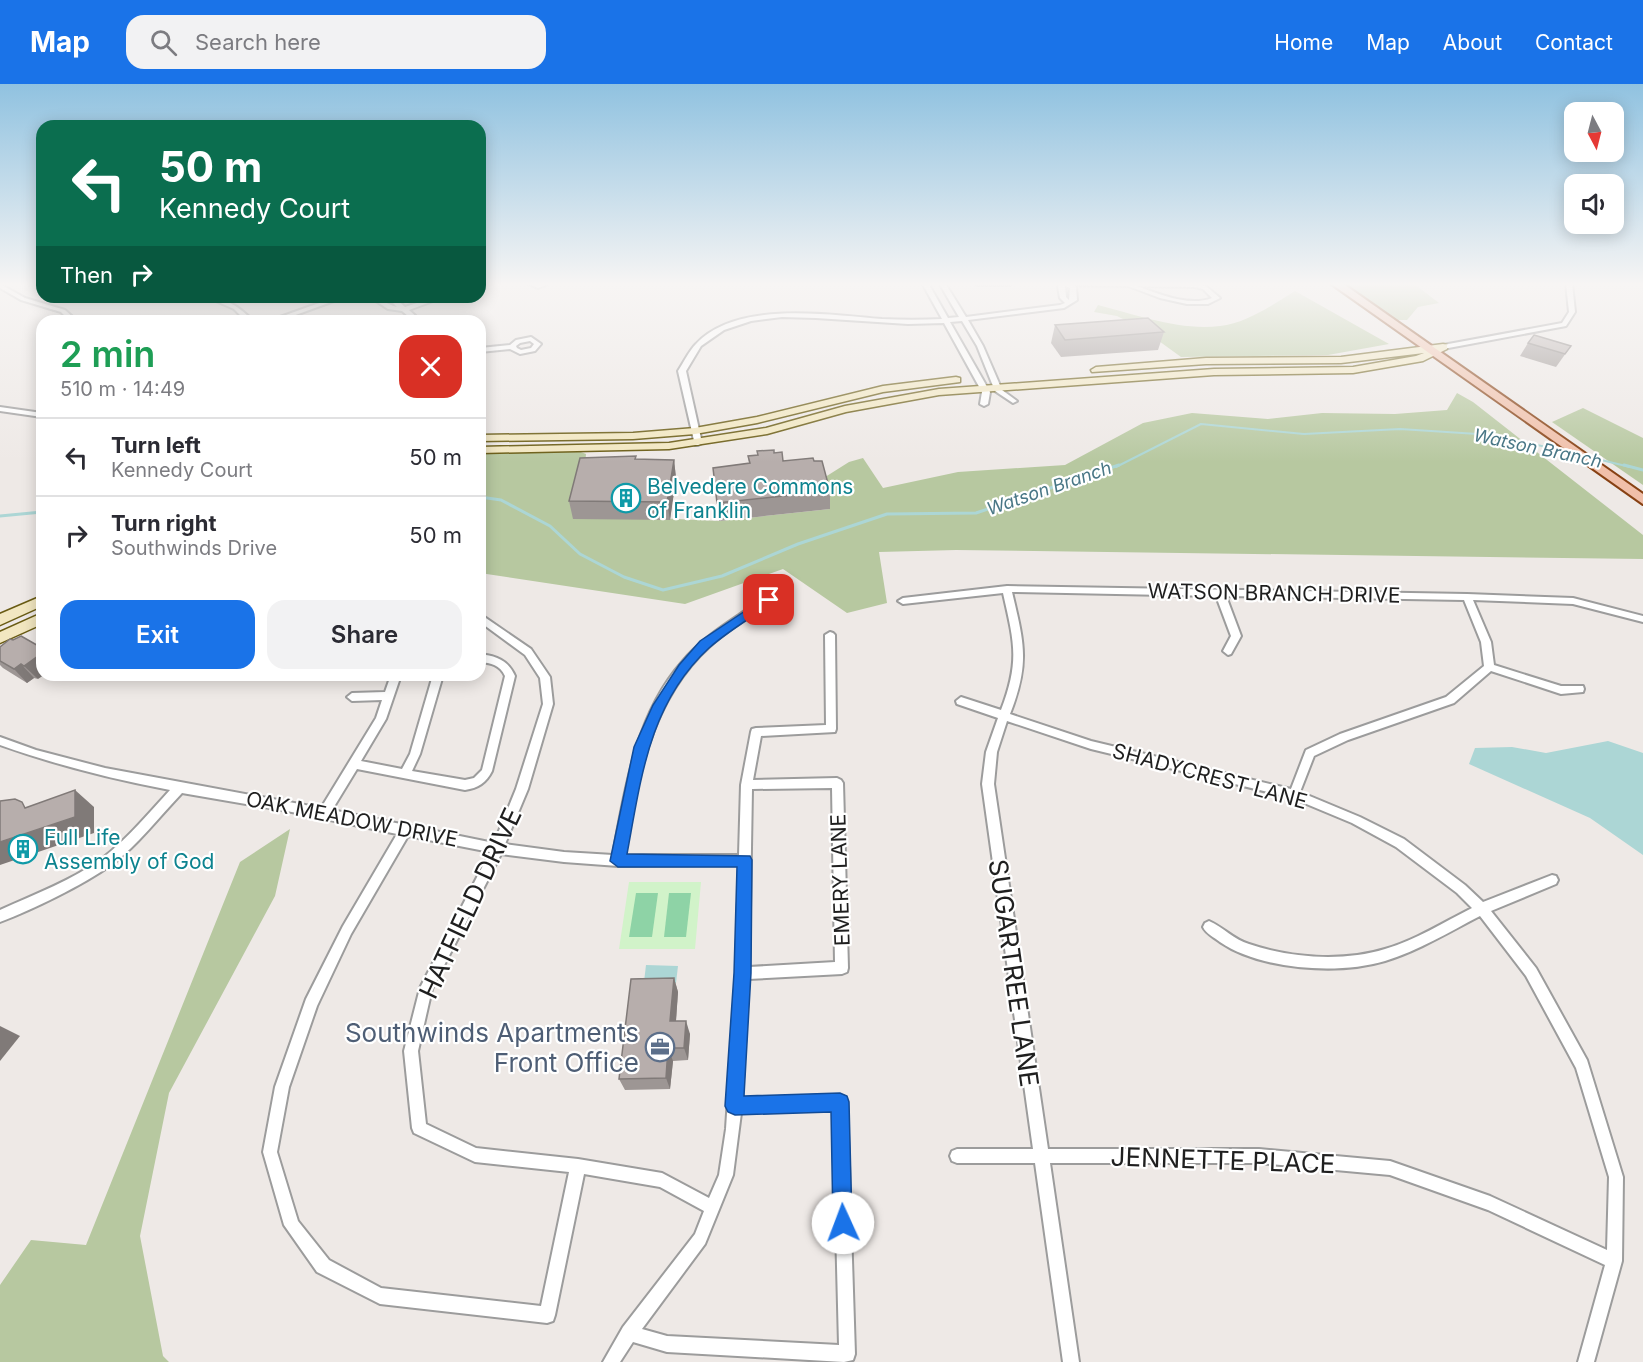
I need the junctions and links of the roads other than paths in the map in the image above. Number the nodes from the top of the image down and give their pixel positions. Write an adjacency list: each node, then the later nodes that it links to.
1 (704, 343): 15 (street)
2 (958, 343): 10 (street)
3 (978, 343): 9 (street)
4 (1426, 343): 8 (main road)
5 (1470, 343): 8 (street)
6 (512, 347): 7 (street)
7 (486, 349)
8 (1436, 349): 9 (main road); 18 (main road)
9 (996, 382): 10 (main road); 11 (street)
10 (980, 383): 12 (street); 15 (main road)
11 (1013, 401)
12 (984, 404)
13 (0, 409): 14 (street)
14 (36, 414)
15 (696, 437): 16 (main road); 17 (main road)
16 (486, 438)
17 (486, 450)
18 (1643, 500)
19 (785, 588): 51 (street)
20 (1007, 589): 21 (street, WATSON BRANCH DRIVE); 23 (street, WATSON BRANCH DRIVE); 40 (street, SUGARTREE LANE)
21 (1220, 593): 22 (street, WATSON BRANCH DRIVE); 31 (street)
22 (1467, 597): 26 (street, WATSON BRANCH DRIVE); 33 (street)
23 (903, 601)
24 (36, 604): 25 (main road)
25 (0, 620)
26 (1643, 620)
27 (36, 621): 30 (main road)
28 (486, 621): 49 (street, HATFIELD DRIVE)
29 (830, 635): 44 (street)
30 (0, 638)
31 (1228, 651)
32 (486, 658): 43 (street)
33 (1489, 667): 36 (street); 46 (street)
34 (394, 681): 37 (street)
35 (436, 681): 43 (street)
36 (1579, 689)
37 (389, 696): 38 (street); 42 (street)
38 (352, 697)
39 (961, 701): 40 (street, SHADYCREST LANE)
40 (1007, 715): 46 (street, SHADYCREST LANE); 58 (street, SUGARTREE LANE)
41 (0, 741): 45 (street, OAK MEADOW DRIVE)
42 (354, 764): 43 (street); 47 (street)
43 (405, 774)
44 (747, 785): 50 (street); 56 (street, EMERY LANE)
45 (180, 787): 47 (street, OAK MEADOW DRIVE); 54 (street)
46 (1294, 794): 53 (street, SHADYCREST LANE)
47 (324, 813): 48 (street, OAK MEADOW DRIVE)
48 (406, 829): 49 (street, OAK MEADOW DRIVE); 60 (street)
49 (498, 847): 51 (street, OAK MEADOW DRIVE); 60 (street, HATFIELD DRIVE)
50 (745, 860): 51 (street, OAK MEADOW DRIVE); 56 (street)
51 (618, 861)
52 (1552, 880): 53 (street)
53 (1482, 909): 55 (street); 62 (street, SHADYCREST LANE)
54 (0, 916)
55 (1209, 927)
56 (742, 973): 57 (street)
57 (735, 1106): 61 (street); 63 (street)
58 (1039, 1155): 59 (street, JENNETTE PLACE); 62 (street, JENNETTE PLACE); 65 (street, SUGARTREE LANE)
59 (957, 1156)
60 (578, 1166): 61 (street, HATFIELD DRIVE)
61 (713, 1208): 63 (street)
62 (1614, 1261): 66 (street, SHADYCREST LANE)
63 (629, 1333): 64 (street)
64 (611, 1362)
65 (1071, 1362)
66 (1586, 1362)

